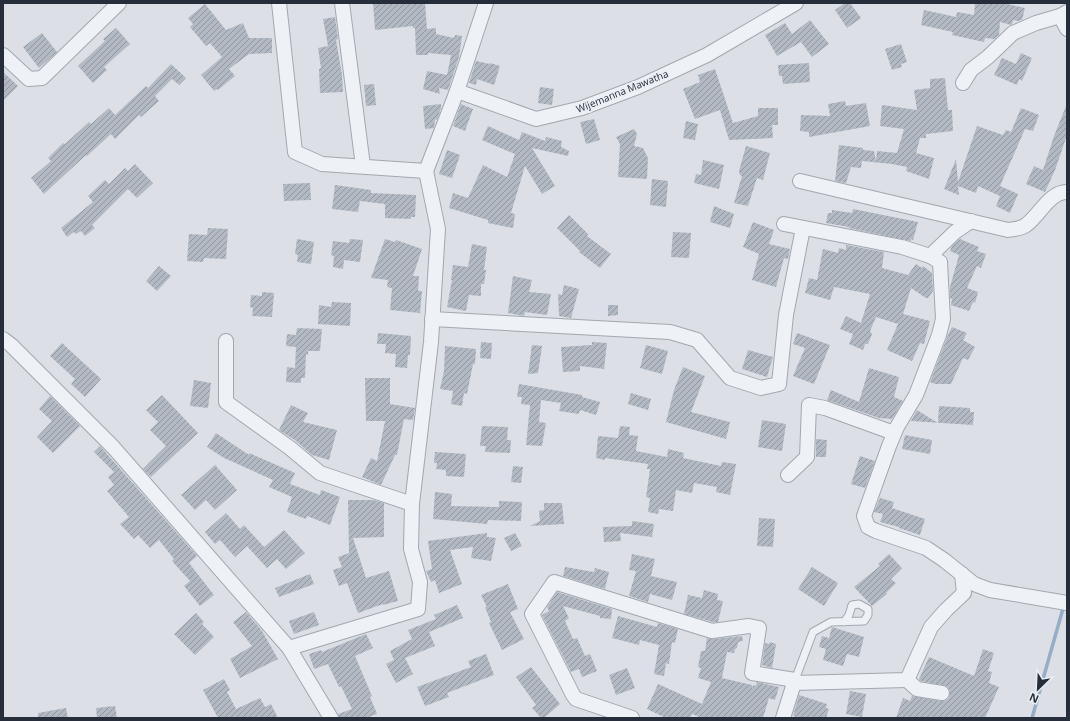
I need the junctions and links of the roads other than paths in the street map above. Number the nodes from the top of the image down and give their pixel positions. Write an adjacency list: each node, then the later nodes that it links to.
1 (119, 3): 8 (street)
2 (279, 3): 11 (street)
3 (342, 3): 11 (street)
4 (486, 3): 10 (street)
5 (796, 3): 10 (street, Wijemanna Mawatha)
6 (1064, 14): 7 (street); 9 (street)
7 (1067, 30)
8 (3, 55)
9 (963, 83)
10 (457, 91): 12 (street)
11 (363, 166): 12 (street)
12 (426, 171): 19 (street)
13 (800, 181): 15 (street)
14 (1067, 192): 15 (street)
15 (971, 221): 18 (street)
16 (784, 224): 17 (street)
17 (804, 228): 18 (street); 19 (street)
18 (930, 256): 22 (street)
19 (432, 319): 24 (street)
20 (3, 339): 28 (street)
21 (226, 341): 24 (street)
22 (894, 433): 23 (street); 25 (street)
23 (788, 475)
24 (412, 504): 28 (street)
25 (962, 574): 26 (street); 29 (street)
26 (1061, 602)
27 (844, 622): 30 (lane)
28 (290, 648): 32 (street)
29 (907, 680): 30 (street); 31 (street)
30 (795, 682): 33 (street); 34 (street)
31 (942, 693)
32 (331, 718)
33 (632, 718)
34 (783, 718)

